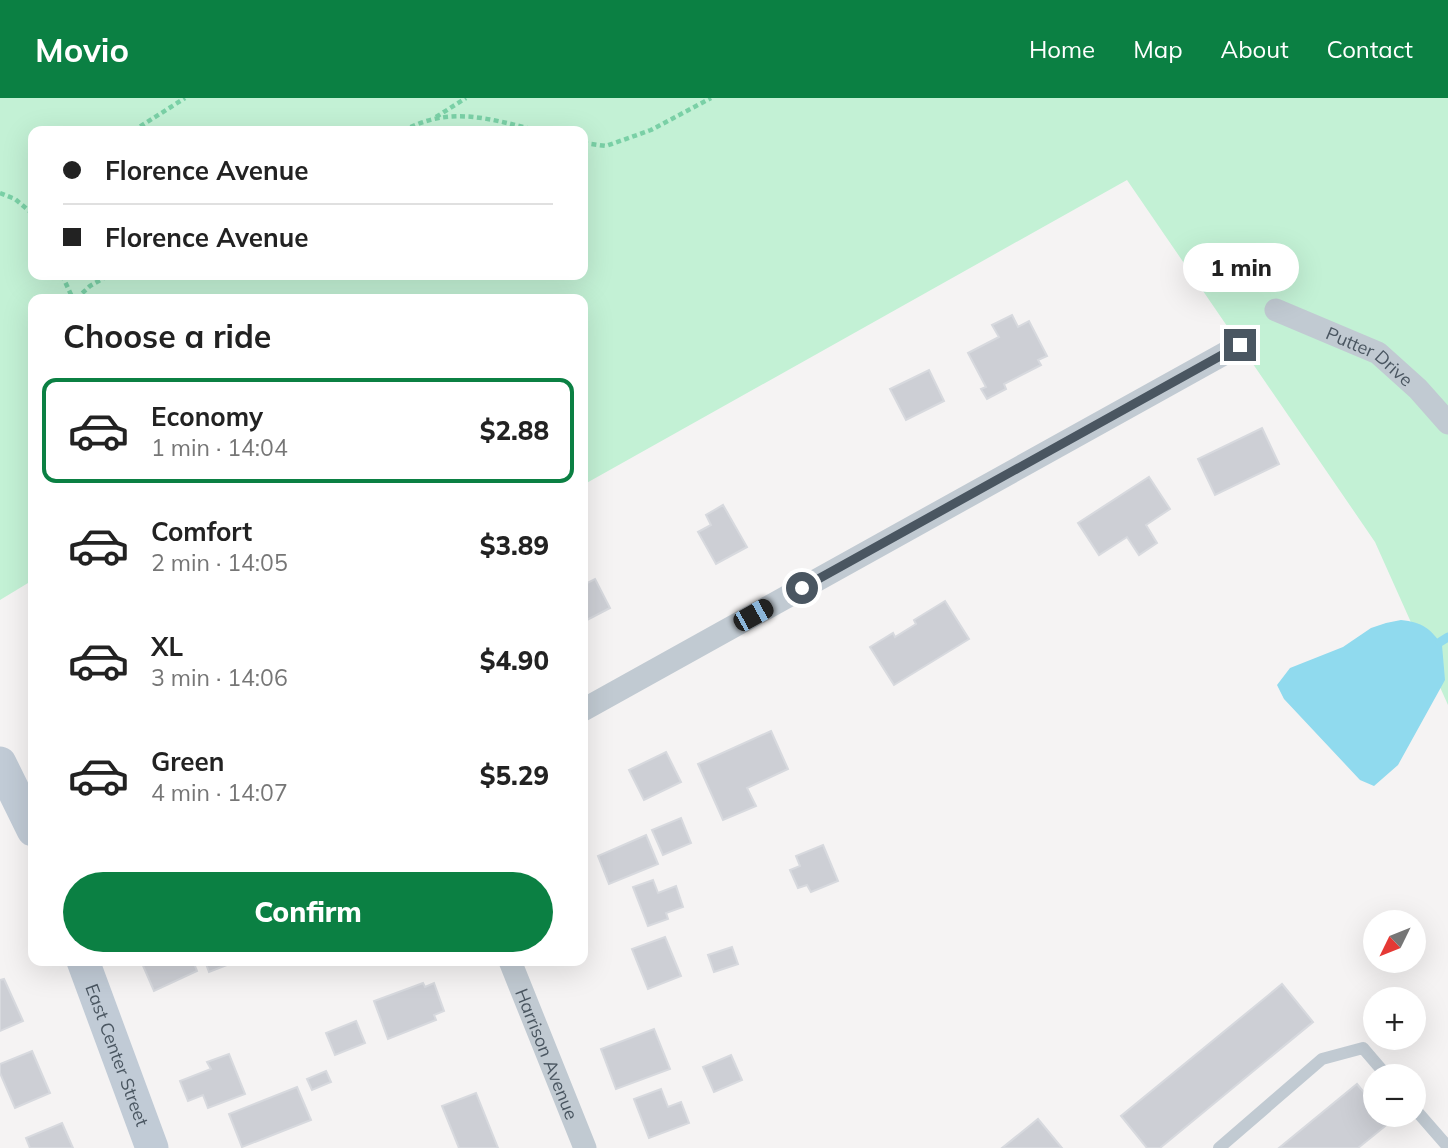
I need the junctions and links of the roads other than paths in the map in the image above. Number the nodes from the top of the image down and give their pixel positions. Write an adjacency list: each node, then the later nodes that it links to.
1 (1276, 310): 3 (street, Putter Drive)
2 (1240, 345): 4 (street)
3 (1448, 423)
4 (588, 707)
5 (0, 763): 6 (main road)
6 (28, 820)
7 (85, 966): 12 (main road, East Center Street)
8 (512, 966): 13 (street, Harrison Avenue)
9 (1377, 1064): 14 (lane)
10 (1426, 1122): 11 (lane)
11 (1448, 1147)
12 (152, 1148)
13 (585, 1148)
14 (1219, 1148)

